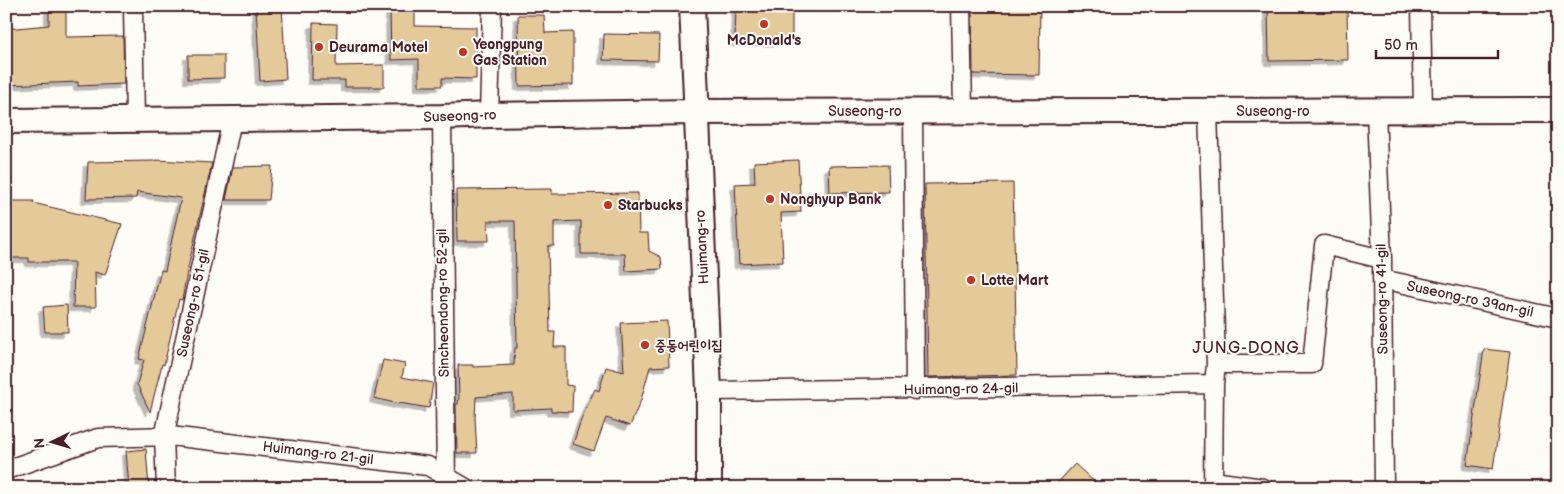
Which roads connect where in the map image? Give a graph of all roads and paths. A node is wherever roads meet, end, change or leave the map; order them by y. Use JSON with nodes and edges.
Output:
{"nodes":[{"id":1,"x":134,"y":6,"type":"edge"},
{"id":2,"x":492,"y":6,"type":"edge"},
{"id":3,"x":692,"y":6,"type":"edge"},
{"id":4,"x":961,"y":6,"type":"edge"},
{"id":5,"x":1421,"y":6,"type":"edge"},
{"id":6,"x":1558,"y":110,"type":"edge"},
{"id":7,"x":913,"y":111,"type":"junction"},
{"id":8,"x":963,"y":111,"type":"junction"},
{"id":9,"x":1208,"y":111,"type":"junction"},
{"id":10,"x":1376,"y":111,"type":"junction"},
{"id":11,"x":1423,"y":111,"type":"junction"},
{"id":12,"x":696,"y":112,"type":"junction"},
{"id":13,"x":489,"y":115,"type":"junction"},
{"id":14,"x":442,"y":118,"type":"junction"},
{"id":15,"x":135,"y":120,"type":"junction"},
{"id":16,"x":232,"y":120,"type":"junction"},
{"id":17,"x":6,"y":121,"type":"edge"},
{"id":18,"x":1382,"y":259,"type":"junction"},
{"id":19,"x":1382,"y":280,"type":"junction"},
{"id":20,"x":1558,"y":318,"type":"edge"},
{"id":21,"x":1216,"y":364,"type":"junction"},
{"id":22,"x":1214,"y":384,"type":"junction"},
{"id":23,"x":915,"y":390,"type":"junction"},
{"id":24,"x":709,"y":391,"type":"junction"},
{"id":25,"x":164,"y":437,"type":"junction"},
{"id":26,"x":6,"y":470,"type":"edge"},
{"id":27,"x":445,"y":482,"type":"edge"},
{"id":28,"x":1213,"y":484,"type":"edge"},
{"id":29,"x":166,"y":488,"type":"edge"},
{"id":30,"x":466,"y":488,"type":"edge"},
{"id":31,"x":709,"y":488,"type":"edge"},
{"id":32,"x":1262,"y":488,"type":"edge"},
{"id":33,"x":1384,"y":488,"type":"edge"}],
"edges":[{"from":1,"to":15,"type":"street"},
{"from":2,"to":13,"type":"street"},
{"from":3,"to":12,"type":"main road","name":"Huimang-ro"},
{"from":4,"to":8,"type":"street"},
{"from":5,"to":11,"type":"street"},
{"from":6,"to":11,"type":"main road","name":"Suseong-ro"},
{"from":7,"to":8,"type":"main road","name":"Suseong-ro"},
{"from":7,"to":12,"type":"main road","name":"Suseong-ro"},
{"from":7,"to":23,"type":"street","name":"Suseong-ro"},
{"from":8,"to":9,"type":"main road","name":"Suseong-ro"},
{"from":9,"to":10,"type":"main road","name":"Suseong-ro"},
{"from":9,"to":21,"type":"street"},
{"from":10,"to":11,"type":"main road","name":"Suseong-ro"},
{"from":10,"to":18,"type":"street","name":"Suseong-ro 41-gil"},
{"from":12,"to":13,"type":"main road","name":"Suseong-ro"},
{"from":12,"to":24,"type":"main road","name":"Huimang-ro"},
{"from":13,"to":14,"type":"main road","name":"Suseong-ro"},
{"from":14,"to":16,"type":"main road","name":"Suseong-ro"},
{"from":14,"to":27,"type":"street","name":"Sincheondong-ro 52-gil"},
{"from":15,"to":16,"type":"main road","name":"Suseong-ro"},
{"from":15,"to":17,"type":"main road","name":"Suseong-ro"},
{"from":16,"to":25,"type":"street","name":"Suseong-ro 51-gil"},
{"from":18,"to":19,"type":"street","name":"Suseong-ro 41-gil"},
{"from":18,"to":21,"type":"street"},
{"from":19,"to":20,"type":"street","name":"Suseong-ro 39an-gil"},
{"from":19,"to":33,"type":"street","name":"Suseong-ro 41-gil"},
{"from":21,"to":22,"type":"street"},
{"from":22,"to":23,"type":"street","name":"Huimang-ro 24-gil"},
{"from":22,"to":28,"type":"street"},
{"from":23,"to":24,"type":"street","name":"Huimang-ro 24-gil"},
{"from":24,"to":31,"type":"main road","name":"Huimang-ro"},
{"from":25,"to":26,"type":"street","name":"Huimang-ro 21-gil"},
{"from":25,"to":27,"type":"street","name":"Huimang-ro 21-gil"},
{"from":25,"to":29,"type":"street","name":"Suseong-ro 51-gil"},
{"from":27,"to":30,"type":"street","name":"Huimang-ro 21-gil"},
{"from":28,"to":32,"type":"street"}]}
